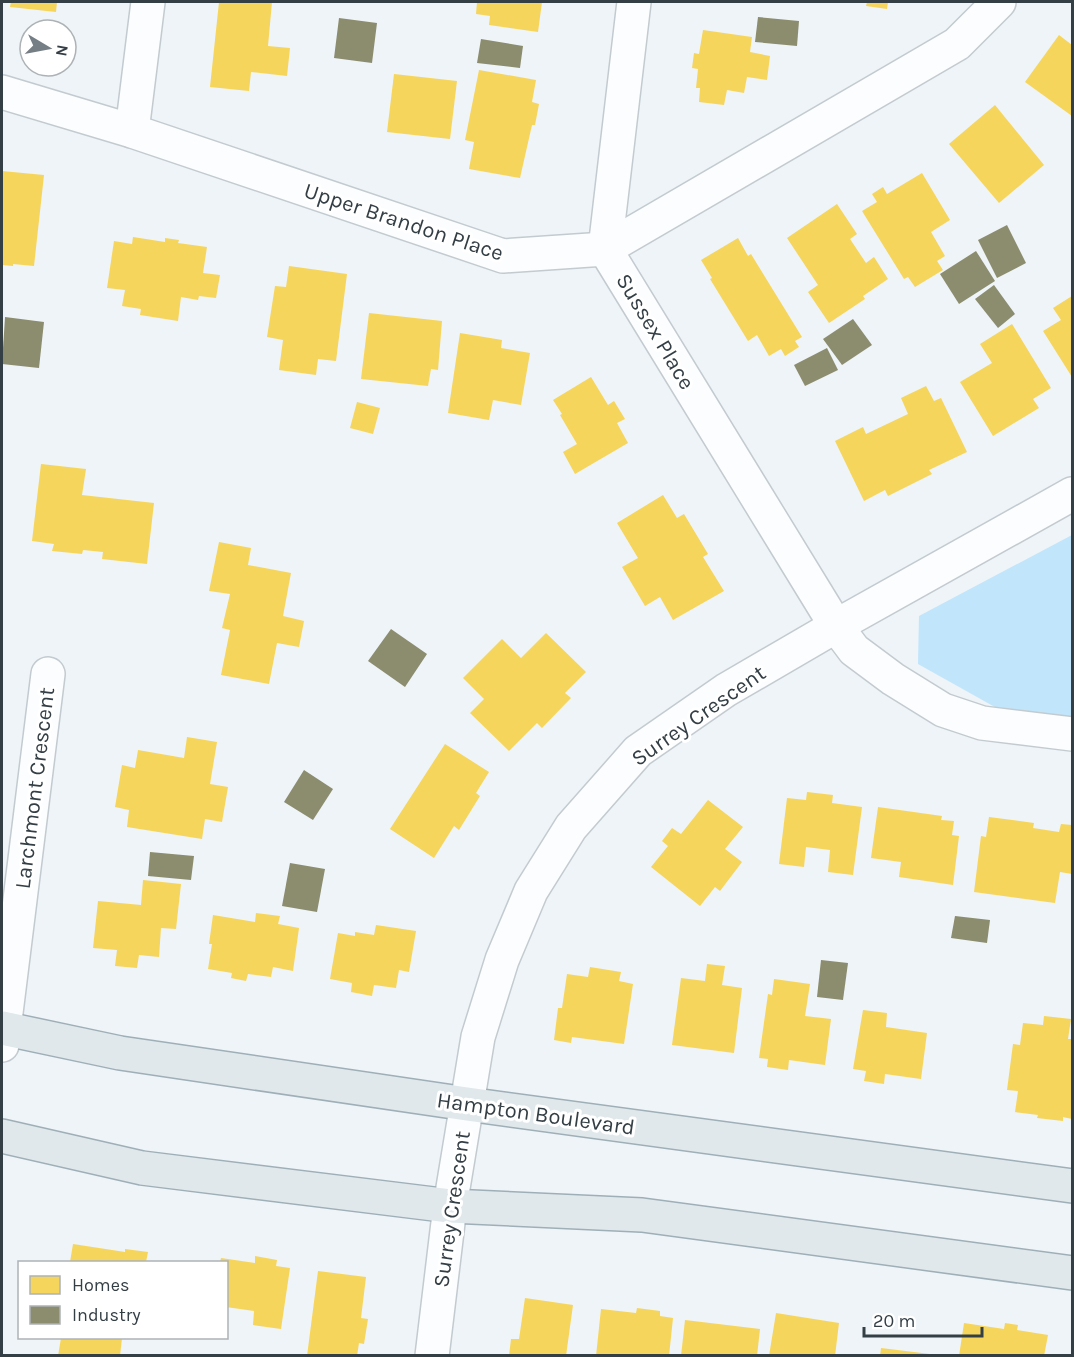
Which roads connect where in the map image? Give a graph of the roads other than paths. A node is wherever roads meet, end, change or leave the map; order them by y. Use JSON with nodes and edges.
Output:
{"nodes":[{"id":1,"x":148,"y":2,"type":"edge"},
{"id":2,"x":634,"y":2,"type":"edge"},
{"id":3,"x":999,"y":2,"type":"edge"},
{"id":4,"x":2,"y":92,"type":"edge"},
{"id":5,"x":132,"y":131,"type":"junction"},
{"id":6,"x":605,"y":249,"type":"junction"},
{"id":7,"x":1072,"y":494,"type":"edge"},
{"id":8,"x":836,"y":626,"type":"junction"},
{"id":9,"x":48,"y":674,"type":"dead end"},
{"id":10,"x":1072,"y":734,"type":"edge"},
{"id":11,"x":2,"y":1034,"type":"edge"},
{"id":12,"x":467,"y":1104,"type":"junction"},
{"id":13,"x":2,"y":1136,"type":"edge"},
{"id":14,"x":1072,"y":1186,"type":"edge"},
{"id":15,"x":450,"y":1206,"type":"junction"},
{"id":16,"x":1072,"y":1273,"type":"edge"},
{"id":17,"x":432,"y":1356,"type":"edge"}],
"edges":[{"from":1,"to":5,"type":"street"},
{"from":2,"to":6,"type":"street","name":"Sussex Place"},
{"from":3,"to":6,"type":"street","name":"Upper Brandon Place"},
{"from":4,"to":5,"type":"street","name":"Upper Brandon Place"},
{"from":5,"to":6,"type":"street","name":"Upper Brandon Place"},
{"from":6,"to":8,"type":"street","name":"Sussex Place"},
{"from":7,"to":8,"type":"street","name":"Surrey Crescent"},
{"from":8,"to":10,"type":"street","name":"Sussex Place"},
{"from":8,"to":12,"type":"street","name":"Surrey Crescent"},
{"from":9,"to":11,"type":"street","name":"Larchmont Crescent"},
{"from":11,"to":12,"type":"main road","name":"Hampton Boulevard"},
{"from":12,"to":14,"type":"main road","name":"Hampton Boulevard"},
{"from":12,"to":15,"type":"street","name":"Surrey Crescent"},
{"from":13,"to":15,"type":"main road"},
{"from":15,"to":16,"type":"main road"},
{"from":15,"to":17,"type":"street","name":"Surrey Crescent"}]}
